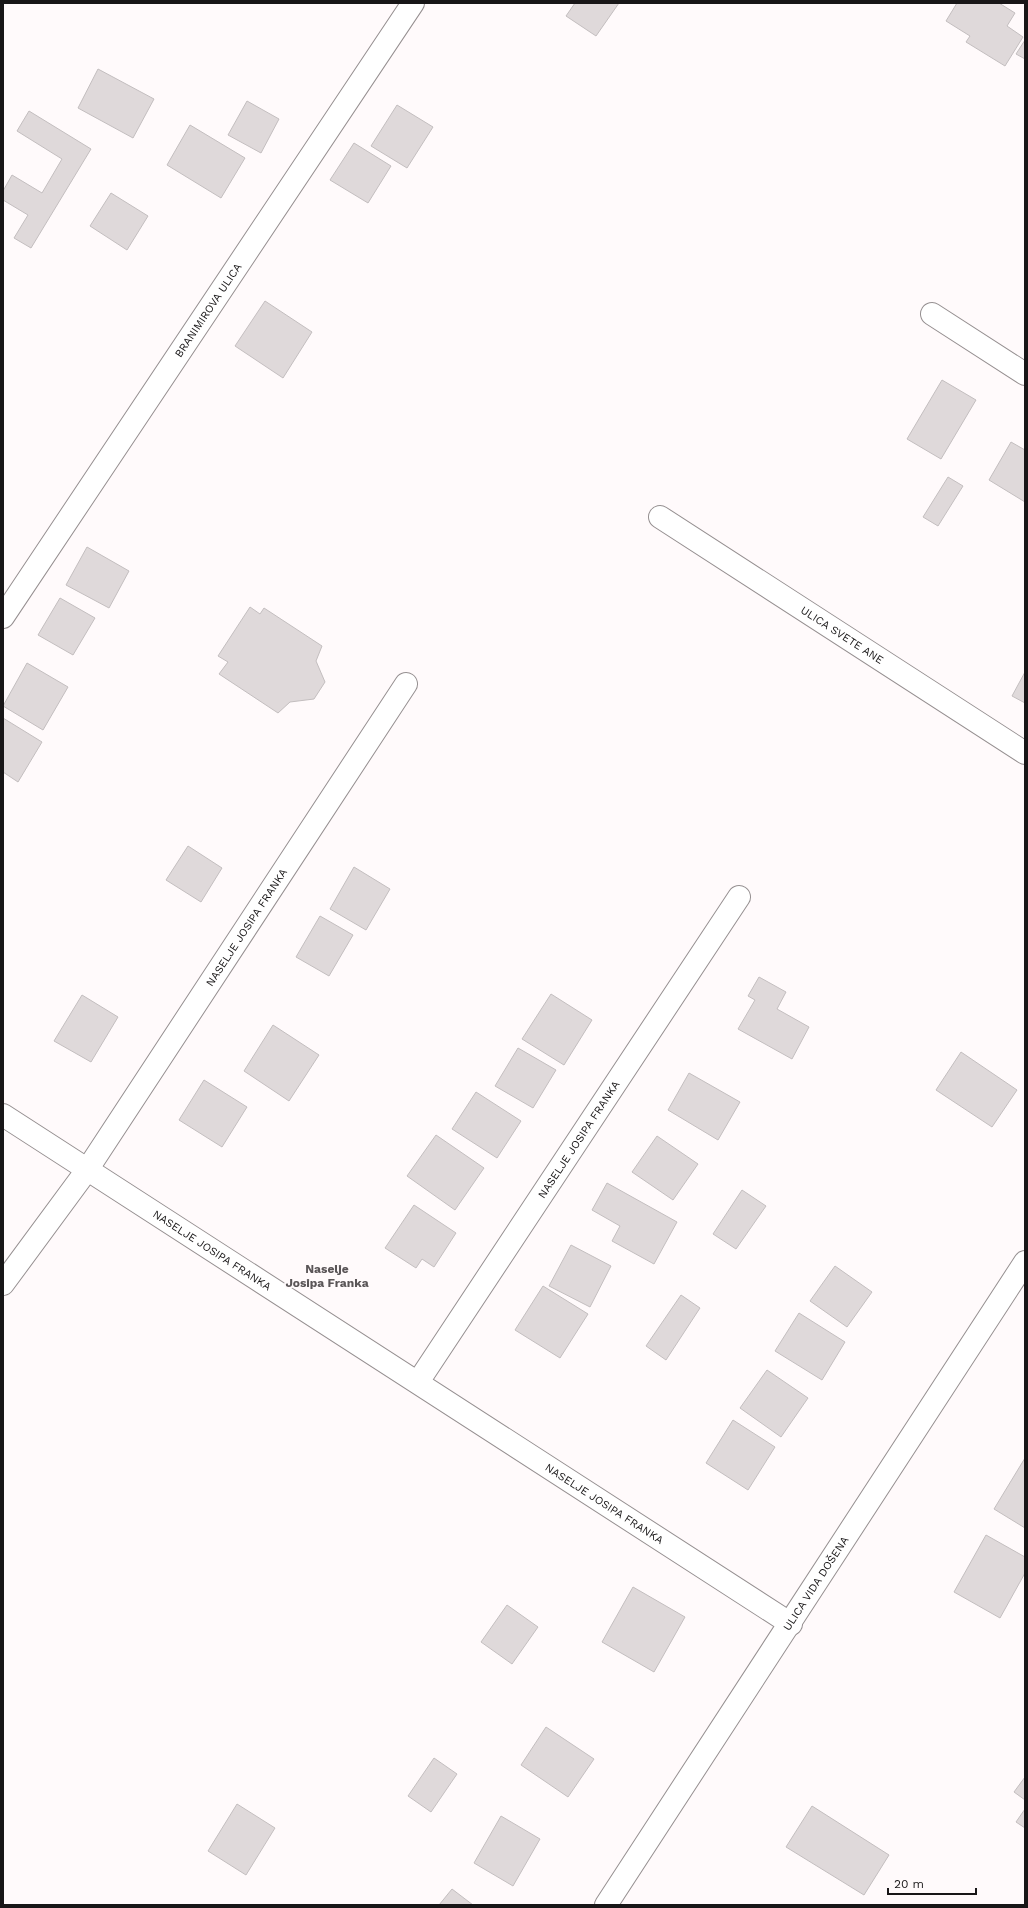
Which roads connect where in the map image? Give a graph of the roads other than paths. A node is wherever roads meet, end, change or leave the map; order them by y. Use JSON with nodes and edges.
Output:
{"nodes":[{"id":1,"x":413,"y":3,"type":"edge"},
{"id":2,"x":932,"y":314,"type":"dead end"},
{"id":3,"x":1025,"y":374,"type":"edge"},
{"id":4,"x":660,"y":516,"type":"dead end"},
{"id":5,"x":3,"y":617,"type":"edge"},
{"id":6,"x":406,"y":684,"type":"dead end"},
{"id":7,"x":1025,"y":753,"type":"edge"},
{"id":8,"x":739,"y":897,"type":"dead end"},
{"id":9,"x":3,"y":1115,"type":"edge"},
{"id":10,"x":87,"y":1170,"type":"junction"},
{"id":11,"x":1025,"y":1262,"type":"edge"},
{"id":12,"x":3,"y":1284,"type":"edge"},
{"id":13,"x":418,"y":1382,"type":"junction"},
{"id":14,"x":791,"y":1624,"type":"junction"},
{"id":15,"x":606,"y":1905,"type":"edge"}],
"edges":[{"from":1,"to":5,"type":"street","name":"BRANIMIROVA ULICA"},
{"from":2,"to":3,"type":"street"},
{"from":4,"to":7,"type":"street","name":"ULICA SVETE ANE"},
{"from":6,"to":10,"type":"street","name":"NASELJE JOSIPA FRANKA"},
{"from":8,"to":13,"type":"street","name":"NASELJE JOSIPA FRANKA"},
{"from":9,"to":10,"type":"street","name":"NASELJE JOSIPA FRANKA"},
{"from":10,"to":12,"type":"street","name":"NASELJE JOSIPA FRANKA"},
{"from":10,"to":13,"type":"street","name":"NASELJE JOSIPA FRANKA"},
{"from":11,"to":14,"type":"street","name":"ULICA VIDA DOŠENA"},
{"from":13,"to":14,"type":"street","name":"NASELJE JOSIPA FRANKA"},
{"from":14,"to":15,"type":"street","name":"ULICA VIDA DOŠENA"}]}
